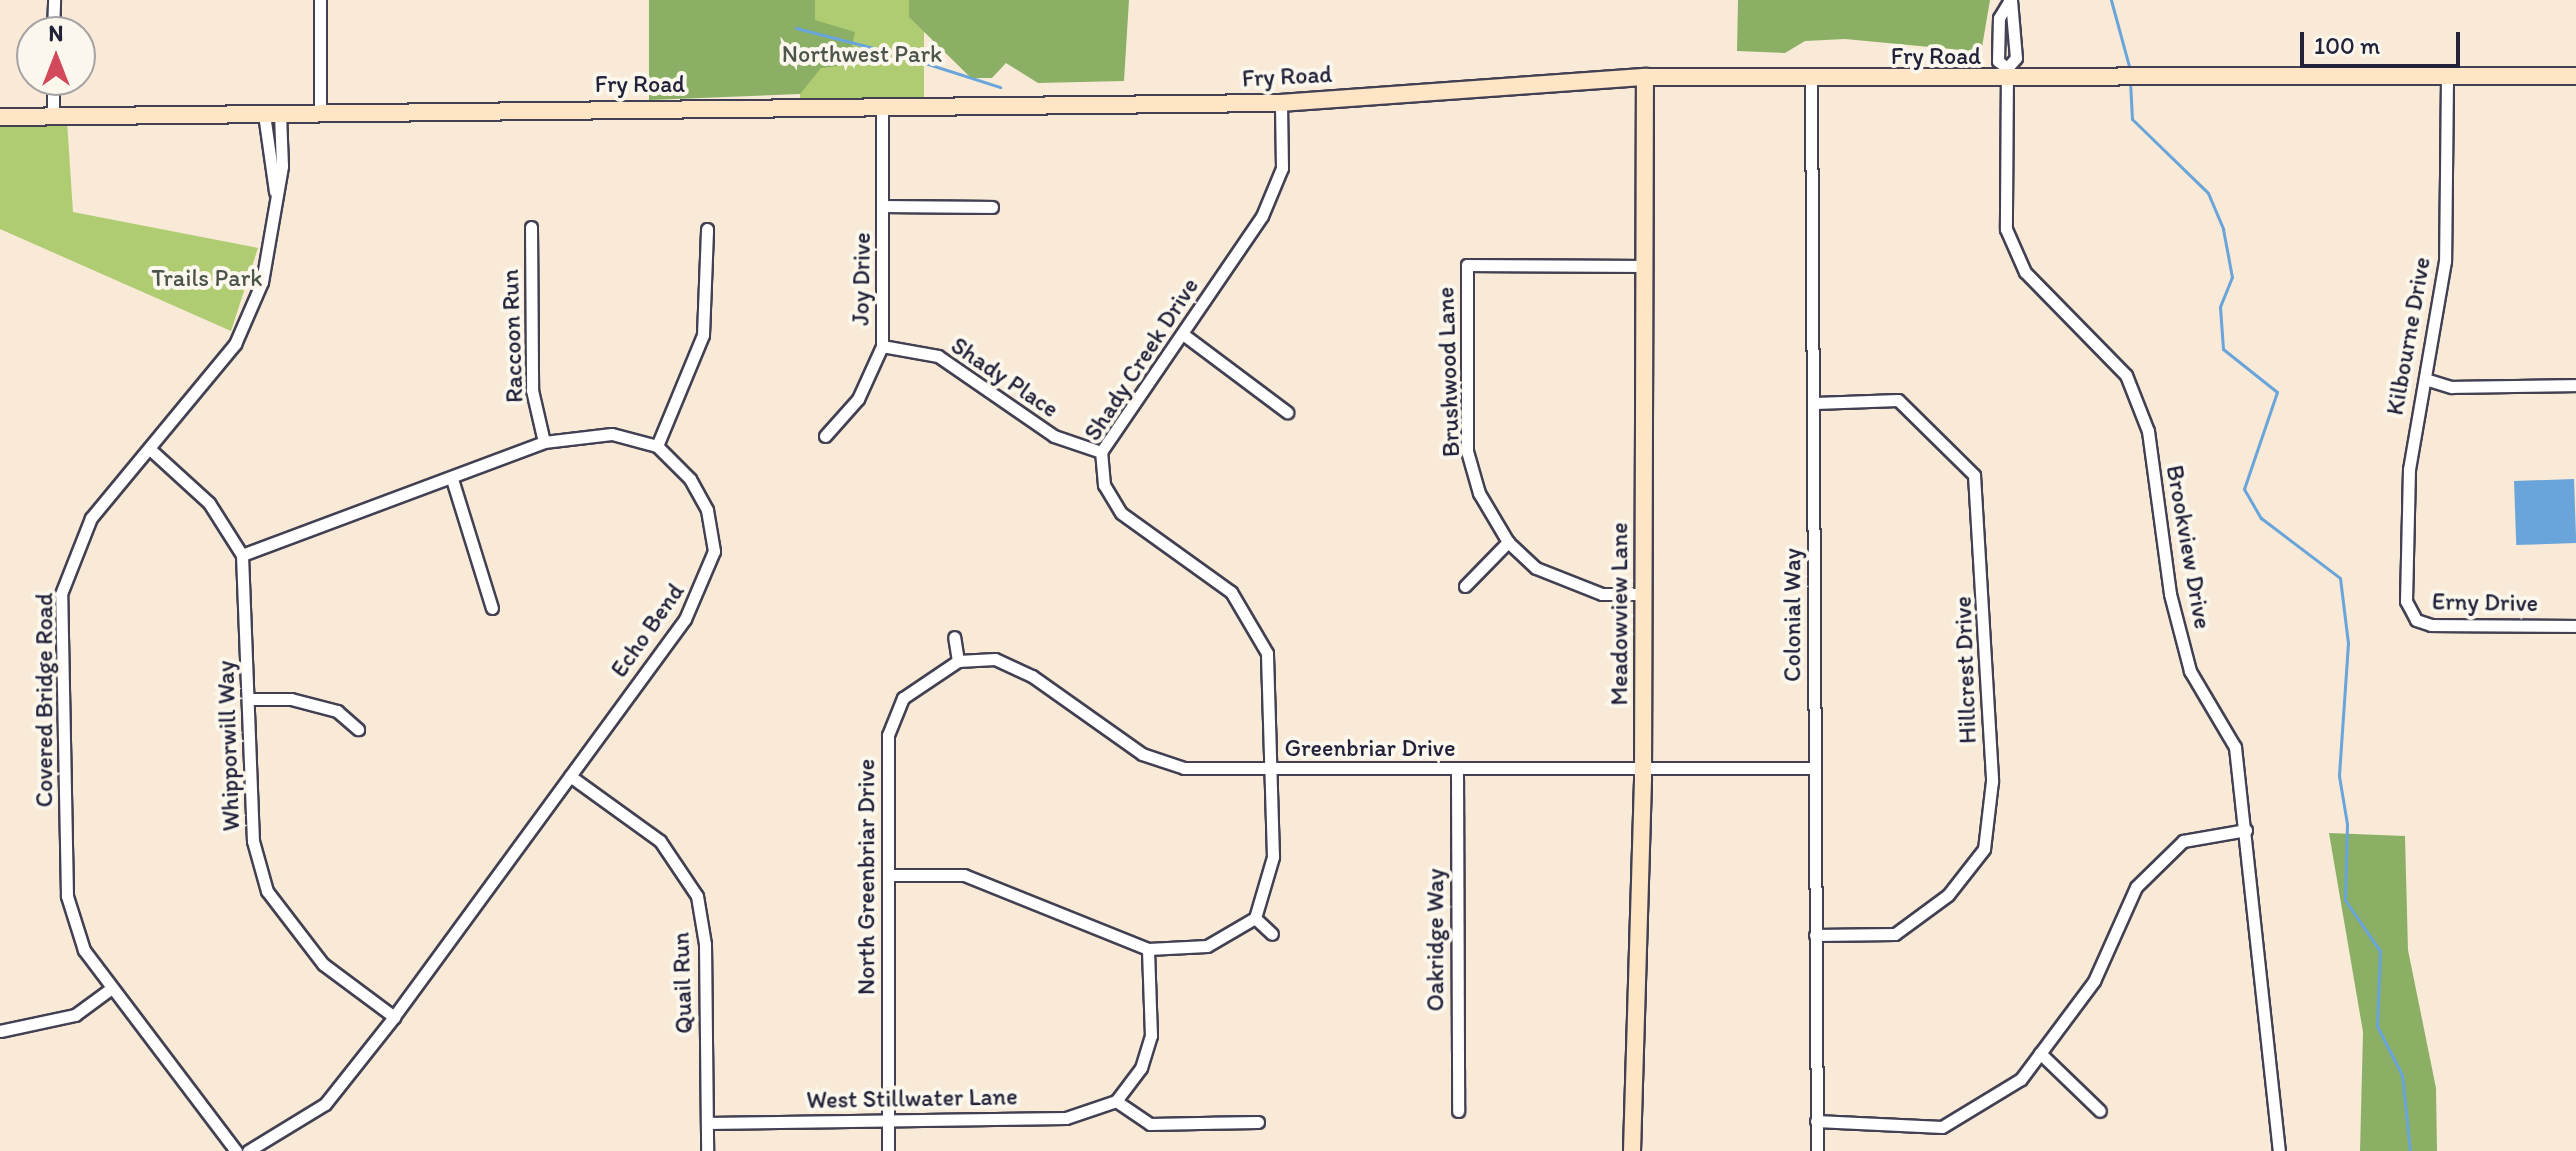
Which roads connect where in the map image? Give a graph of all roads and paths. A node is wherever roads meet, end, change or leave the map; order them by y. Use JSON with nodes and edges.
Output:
{"nodes":[{"id":1,"x":320,"y":0,"type":"edge"},
{"id":2,"x":2010,"y":0,"type":"edge"},
{"id":3,"x":2007,"y":74,"type":"junction"},
{"id":4,"x":2576,"y":76,"type":"edge"},
{"id":5,"x":1645,"y":77,"type":"junction"},
{"id":6,"x":2447,"y":78,"type":"junction"},
{"id":7,"x":1811,"y":79,"type":"junction"},
{"id":8,"x":53,"y":96,"type":"edge"},
{"id":9,"x":1281,"y":103,"type":"junction"},
{"id":10,"x":882,"y":106,"type":"junction"},
{"id":11,"x":320,"y":113,"type":"junction"},
{"id":12,"x":272,"y":114,"type":"junction"},
{"id":13,"x":0,"y":117,"type":"edge"},
{"id":14,"x":53,"y":117,"type":"junction"},
{"id":15,"x":885,"y":206,"type":"junction"},
{"id":16,"x":992,"y":207,"type":"dead end"},
{"id":17,"x":531,"y":227,"type":"dead end"},
{"id":18,"x":707,"y":229,"type":"dead end"},
{"id":19,"x":1642,"y":266,"type":"junction"},
{"id":20,"x":1184,"y":335,"type":"junction"},
{"id":21,"x":882,"y":346,"type":"junction"},
{"id":22,"x":2425,"y":379,"type":"junction"},
{"id":23,"x":2576,"y":385,"type":"edge"},
{"id":24,"x":1815,"y":403,"type":"junction"},
{"id":25,"x":1287,"y":412,"type":"dead end"},
{"id":26,"x":825,"y":436,"type":"dead end"},
{"id":27,"x":544,"y":442,"type":"junction"},
{"id":28,"x":657,"y":446,"type":"junction"},
{"id":29,"x":152,"y":451,"type":"junction"},
{"id":30,"x":1101,"y":452,"type":"junction"},
{"id":31,"x":452,"y":479,"type":"junction"},
{"id":32,"x":1508,"y":542,"type":"junction"},
{"id":33,"x":242,"y":555,"type":"junction"},
{"id":34,"x":1465,"y":586,"type":"dead end"},
{"id":35,"x":1643,"y":594,"type":"junction"},
{"id":36,"x":2406,"y":601,"type":"joint"},
{"id":37,"x":492,"y":608,"type":"dead end"},
{"id":38,"x":2576,"y":626,"type":"edge"},
{"id":39,"x":954,"y":637,"type":"dead end"},
{"id":40,"x":958,"y":661,"type":"junction"},
{"id":41,"x":248,"y":699,"type":"junction"},
{"id":42,"x":358,"y":729,"type":"dead end"},
{"id":43,"x":1813,"y":768,"type":"junction"},
{"id":44,"x":1643,"y":769,"type":"junction"},
{"id":45,"x":1273,"y":770,"type":"junction"},
{"id":46,"x":1457,"y":770,"type":"junction"},
{"id":47,"x":570,"y":776,"type":"junction"},
{"id":48,"x":2246,"y":830,"type":"junction"},
{"id":49,"x":888,"y":875,"type":"junction"},
{"id":50,"x":1255,"y":918,"type":"junction"},
{"id":51,"x":1272,"y":934,"type":"dead end"},
{"id":52,"x":1815,"y":935,"type":"junction"},
{"id":53,"x":1148,"y":949,"type":"junction"},
{"id":54,"x":109,"y":990,"type":"junction"},
{"id":55,"x":394,"y":1017,"type":"junction"},
{"id":56,"x":0,"y":1031,"type":"edge"},
{"id":57,"x":2040,"y":1053,"type":"junction"},
{"id":58,"x":1116,"y":1101,"type":"junction"},
{"id":59,"x":1458,"y":1111,"type":"dead end"},
{"id":60,"x":2100,"y":1111,"type":"dead end"},
{"id":61,"x":887,"y":1120,"type":"junction"},
{"id":62,"x":1816,"y":1121,"type":"junction"},
{"id":63,"x":1258,"y":1122,"type":"dead end"},
{"id":64,"x":707,"y":1123,"type":"junction"},
{"id":65,"x":236,"y":1151,"type":"edge"},
{"id":66,"x":248,"y":1151,"type":"edge"},
{"id":67,"x":707,"y":1151,"type":"edge"},
{"id":68,"x":888,"y":1151,"type":"edge"},
{"id":69,"x":1632,"y":1151,"type":"edge"},
{"id":70,"x":1817,"y":1151,"type":"edge"},
{"id":71,"x":2279,"y":1151,"type":"edge"}],
"edges":[{"from":1,"to":11,"type":"street"},
{"from":2,"to":3,"type":"street","name":"Brookview Drive"},
{"from":3,"to":6,"type":"street","name":"Fry Road"},
{"from":3,"to":7,"type":"street","name":"Fry Road"},
{"from":3,"to":48,"type":"street","name":"Brookview Drive"},
{"from":4,"to":6,"type":"street","name":"Fry Road"},
{"from":5,"to":7,"type":"street","name":"Fry Road"},
{"from":5,"to":9,"type":"street","name":"Fry Road"},
{"from":5,"to":19,"type":"street","name":"Meadowview Lane"},
{"from":6,"to":22,"type":"street","name":"Kilbourne Drive"},
{"from":7,"to":24,"type":"street","name":"Colonial Way"},
{"from":8,"to":14,"type":"street"},
{"from":9,"to":10,"type":"street","name":"Fry Road"},
{"from":9,"to":20,"type":"street","name":"Shady Creek Drive"},
{"from":10,"to":11,"type":"street","name":"Fry Road"},
{"from":10,"to":15,"type":"street","name":"Joy Drive"},
{"from":11,"to":12,"type":"street","name":"Fry Road"},
{"from":12,"to":14,"type":"street","name":"Fry Road"},
{"from":12,"to":29,"type":"street","name":"Covered Bridge Road"},
{"from":13,"to":14,"type":"street","name":"Fry Road"},
{"from":15,"to":16,"type":"street"},
{"from":15,"to":21,"type":"street","name":"Joy Drive"},
{"from":17,"to":27,"type":"street","name":"Raccoon Run"},
{"from":18,"to":28,"type":"street"},
{"from":19,"to":32,"type":"street","name":"Brushwood Lane"},
{"from":19,"to":35,"type":"street","name":"Meadowview Lane"},
{"from":20,"to":25,"type":"street"},
{"from":20,"to":30,"type":"street","name":"Shady Creek Drive"},
{"from":21,"to":26,"type":"street","name":"Joy Drive"},
{"from":21,"to":30,"type":"street","name":"Shady Place"},
{"from":22,"to":23,"type":"street"},
{"from":22,"to":36,"type":"street","name":"Kilbourne Drive"},
{"from":24,"to":43,"type":"street","name":"Colonial Way"},
{"from":24,"to":52,"type":"street","name":"Hillcrest Drive"},
{"from":27,"to":28,"type":"street"},
{"from":27,"to":31,"type":"street"},
{"from":28,"to":47,"type":"street","name":"Echo Bend"},
{"from":29,"to":33,"type":"street"},
{"from":29,"to":54,"type":"street","name":"Covered Bridge Road"},
{"from":30,"to":45,"type":"street","name":"Shady Creek Drive"},
{"from":31,"to":33,"type":"street"},
{"from":31,"to":37,"type":"street"},
{"from":32,"to":34,"type":"street"},
{"from":32,"to":35,"type":"street","name":"Brushwood Lane"},
{"from":33,"to":41,"type":"street","name":"Whipporwill Way"},
{"from":35,"to":44,"type":"street","name":"Meadowview Lane"},
{"from":36,"to":38,"type":"street","name":"Erny Drive"},
{"from":39,"to":40,"type":"street"},
{"from":40,"to":45,"type":"street","name":"Greenbriar Drive"},
{"from":40,"to":49,"type":"street","name":"North Greenbriar Drive"},
{"from":41,"to":42,"type":"street"},
{"from":41,"to":55,"type":"street","name":"Whipporwill Way"},
{"from":43,"to":44,"type":"street","name":"Greenbriar Drive"},
{"from":43,"to":52,"type":"street","name":"Colonial Way"},
{"from":44,"to":46,"type":"street","name":"Greenbriar Drive"},
{"from":44,"to":69,"type":"street","name":"Meadowview Lane"},
{"from":45,"to":46,"type":"street","name":"Greenbriar Drive"},
{"from":45,"to":50,"type":"street","name":"Shady Creek Drive"},
{"from":46,"to":59,"type":"street","name":"Oakridge Way"},
{"from":47,"to":55,"type":"street","name":"Echo Bend"},
{"from":47,"to":64,"type":"street","name":"Quail Run"},
{"from":48,"to":57,"type":"street"},
{"from":48,"to":71,"type":"street","name":"Brookview Drive"},
{"from":49,"to":53,"type":"street"},
{"from":49,"to":61,"type":"street","name":"North Greenbriar Drive"},
{"from":50,"to":51,"type":"street"},
{"from":50,"to":53,"type":"street"},
{"from":52,"to":62,"type":"street","name":"Colonial Way"},
{"from":53,"to":58,"type":"street"},
{"from":54,"to":56,"type":"street"},
{"from":54,"to":65,"type":"street","name":"Covered Bridge Road"},
{"from":55,"to":66,"type":"street","name":"Echo Bend"},
{"from":57,"to":60,"type":"street"},
{"from":57,"to":62,"type":"street"},
{"from":58,"to":61,"type":"street","name":"West Stillwater Lane"},
{"from":58,"to":63,"type":"street"},
{"from":61,"to":64,"type":"street","name":"West Stillwater Lane"},
{"from":61,"to":68,"type":"street","name":"North Greenbriar Drive"},
{"from":62,"to":70,"type":"street","name":"Colonial Way"},
{"from":64,"to":67,"type":"street","name":"Quail Run"}]}
